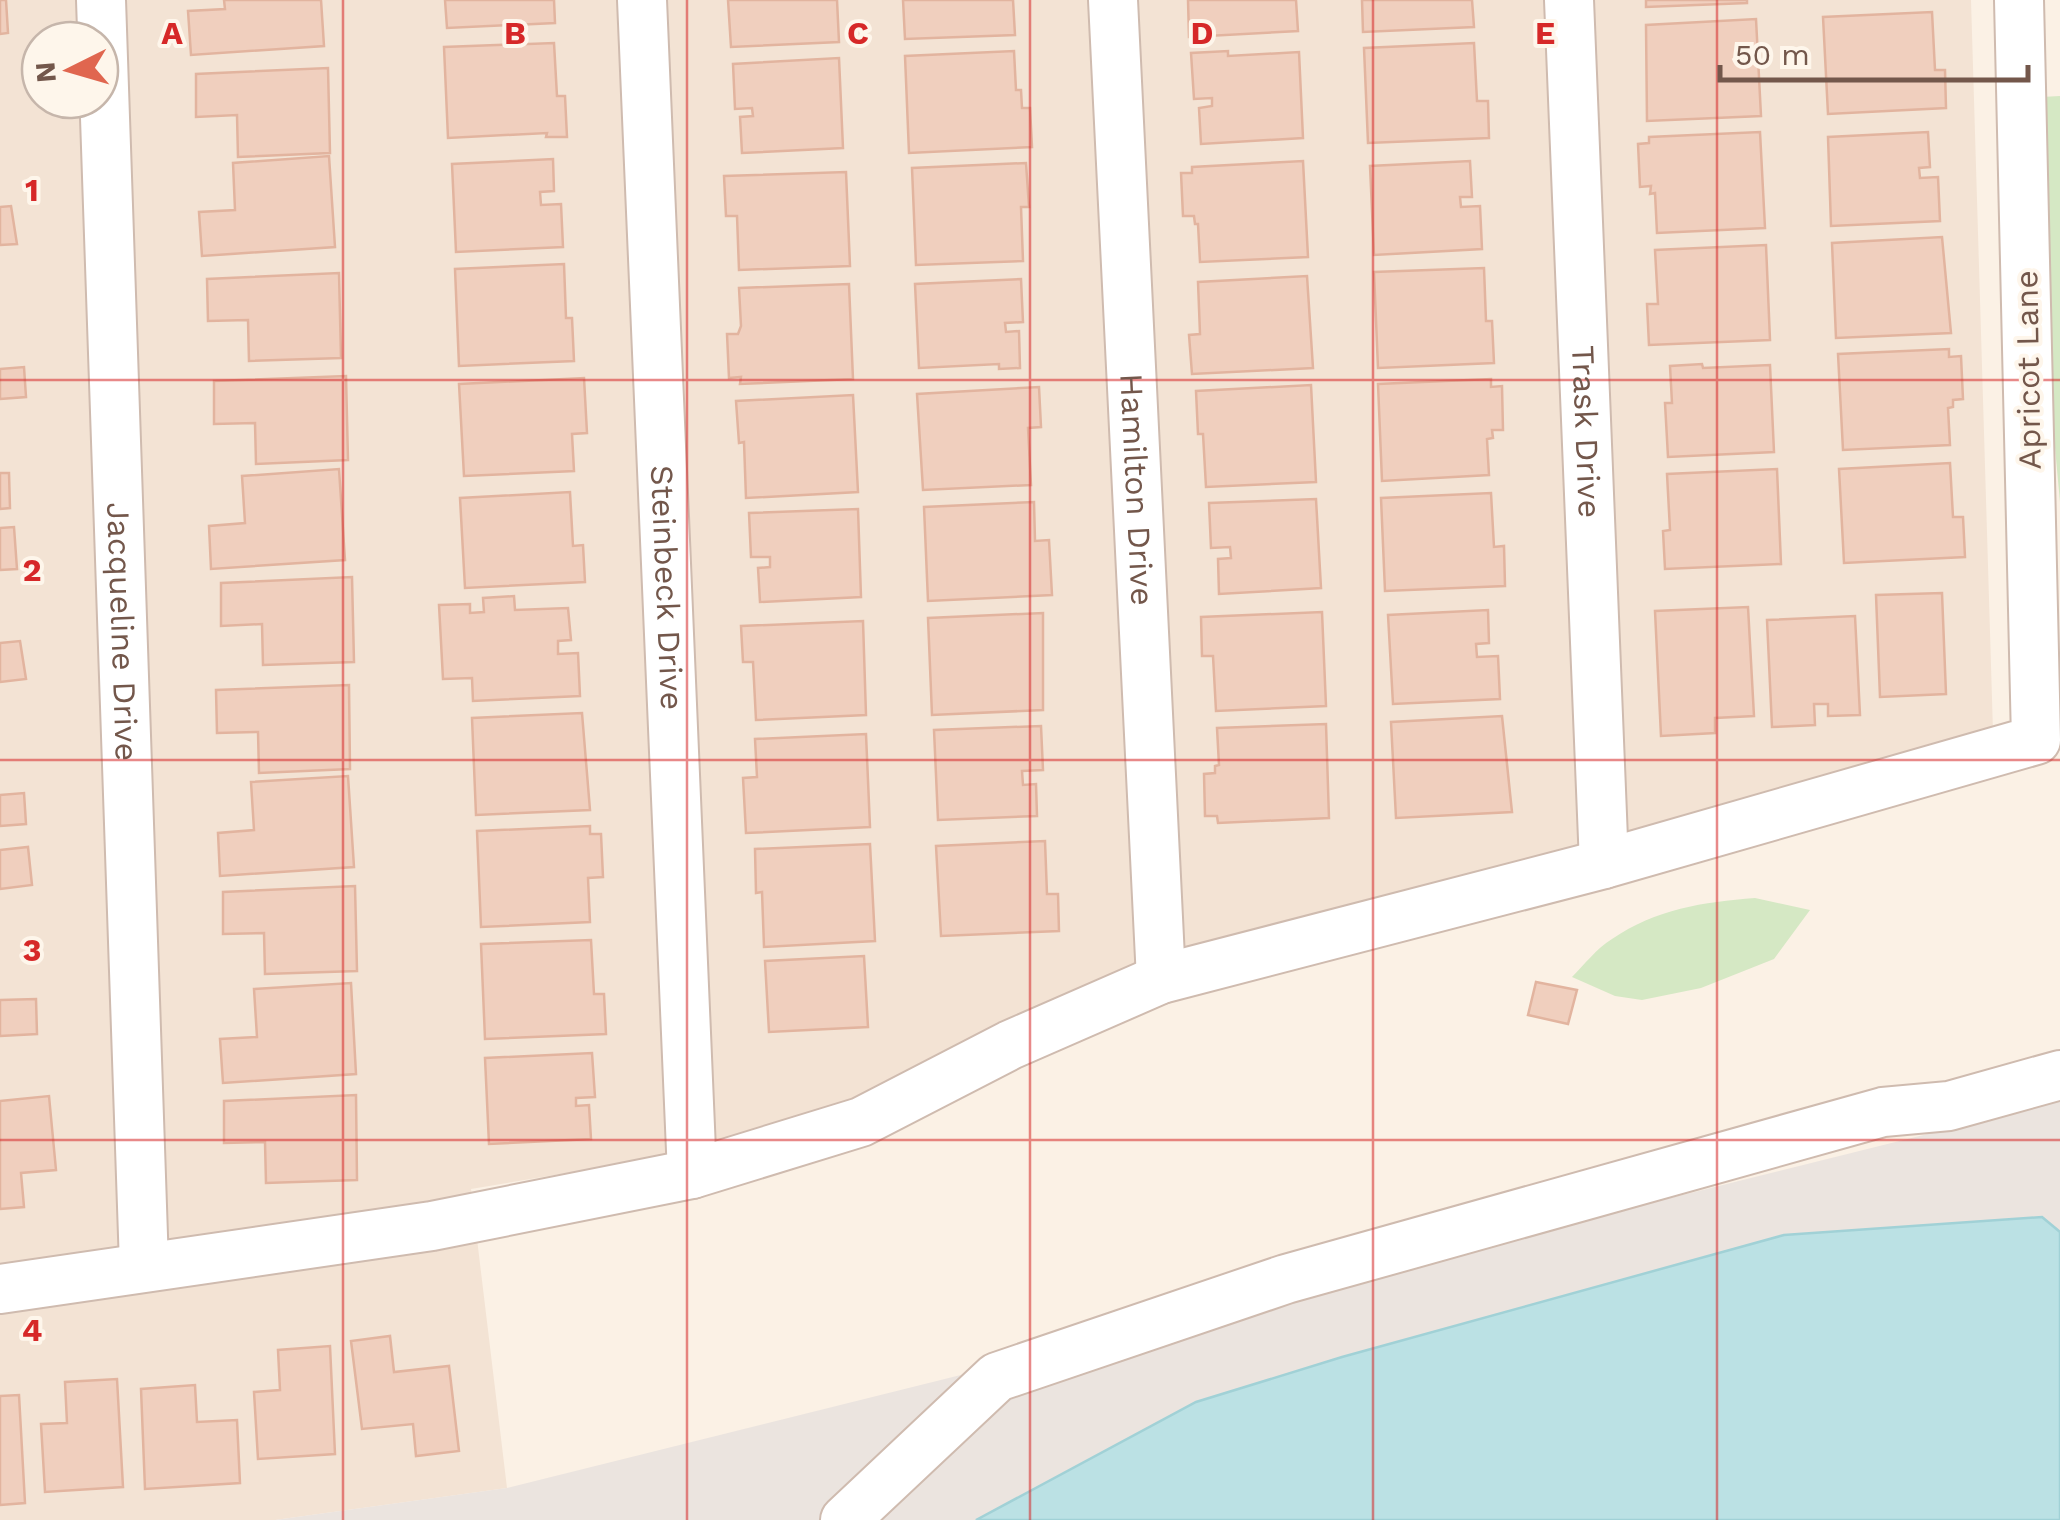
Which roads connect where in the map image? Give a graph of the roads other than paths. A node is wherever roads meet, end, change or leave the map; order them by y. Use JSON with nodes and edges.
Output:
{"nodes":[{"id":1,"x":101,"y":0,"type":"edge"},
{"id":2,"x":642,"y":0,"type":"edge"},
{"id":3,"x":1114,"y":0,"type":"edge"},
{"id":4,"x":1570,"y":0,"type":"edge"},
{"id":5,"x":2019,"y":0,"type":"edge"},
{"id":6,"x":1604,"y":864,"type":"junction"},
{"id":7,"x":1161,"y":979,"type":"junction"},
{"id":8,"x":2060,"y":1076,"type":"edge"},
{"id":9,"x":692,"y":1174,"type":"junction"},
{"id":10,"x":144,"y":1265,"type":"junction"},
{"id":11,"x":0,"y":1289,"type":"edge"},
{"id":12,"x":845,"y":1520,"type":"edge"}],
"edges":[{"from":1,"to":10,"type":"street","name":"Jacqueline Drive"},
{"from":2,"to":9,"type":"street","name":"Steinbeck Drive"},
{"from":3,"to":7,"type":"street","name":"Hamilton Drive"},
{"from":4,"to":6,"type":"street","name":"Trask Drive"},
{"from":5,"to":6,"type":"street","name":"Apricot Lane"},
{"from":6,"to":7,"type":"street"},
{"from":7,"to":9,"type":"street"},
{"from":8,"to":12,"type":"street"},
{"from":9,"to":10,"type":"street"},
{"from":10,"to":11,"type":"street"}]}
